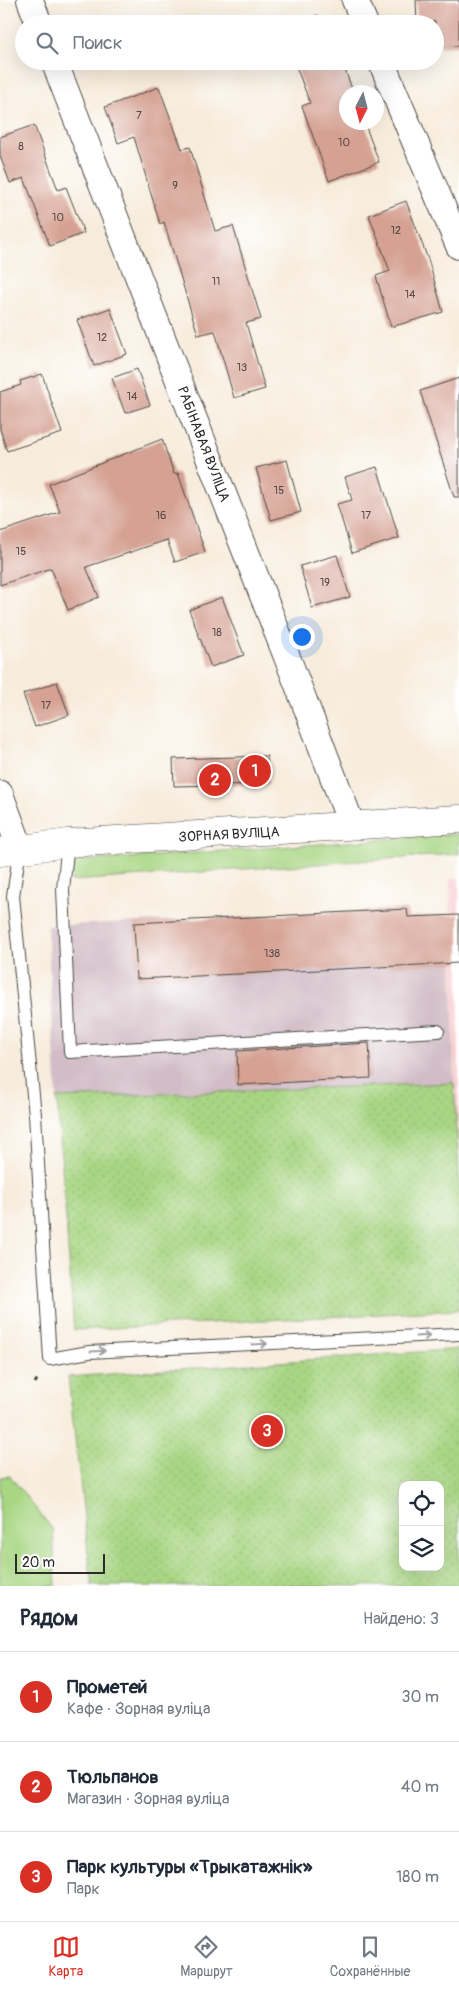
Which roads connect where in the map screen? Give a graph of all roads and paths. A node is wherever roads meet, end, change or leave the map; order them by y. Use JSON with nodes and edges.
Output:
{"nodes":[{"id":1,"x":30,"y":0,"type":"edge"},
{"id":2,"x":355,"y":0,"type":"edge"},
{"id":3,"x":36,"y":15,"type":"edge"},
{"id":4,"x":361,"y":15,"type":"edge"},
{"id":5,"x":58,"y":70,"type":"edge"},
{"id":6,"x":384,"y":70,"type":"edge"},
{"id":7,"x":459,"y":246,"type":"edge"},
{"id":8,"x":0,"y":794,"type":"edge"},
{"id":9,"x":459,"y":819,"type":"edge"},
{"id":10,"x":352,"y":826,"type":"junction"},
{"id":11,"x":68,"y":843,"type":"junction"},
{"id":12,"x":10,"y":850,"type":"edge"},
{"id":13,"x":438,"y":1031,"type":"dead end"},
{"id":14,"x":459,"y":1334,"type":"edge"}],
"edges":[{"from":1,"to":3,"type":"street"},
{"from":2,"to":4,"type":"street"},
{"from":5,"to":10,"type":"street","name":"РАБІНАВАЯ ВУЛІЦА"},
{"from":6,"to":7,"type":"street"},
{"from":8,"to":12,"type":"street"},
{"from":9,"to":10,"type":"street","name":"ЗОРНАЯ ВУЛІЦА"},
{"from":10,"to":11,"type":"street","name":"ЗОРНАЯ ВУЛІЦА"},
{"from":11,"to":12,"type":"street","name":"ЗОРНАЯ ВУЛІЦА"},
{"from":11,"to":13,"type":"lane"},
{"from":12,"to":14,"type":"lane","one_way":true}]}
